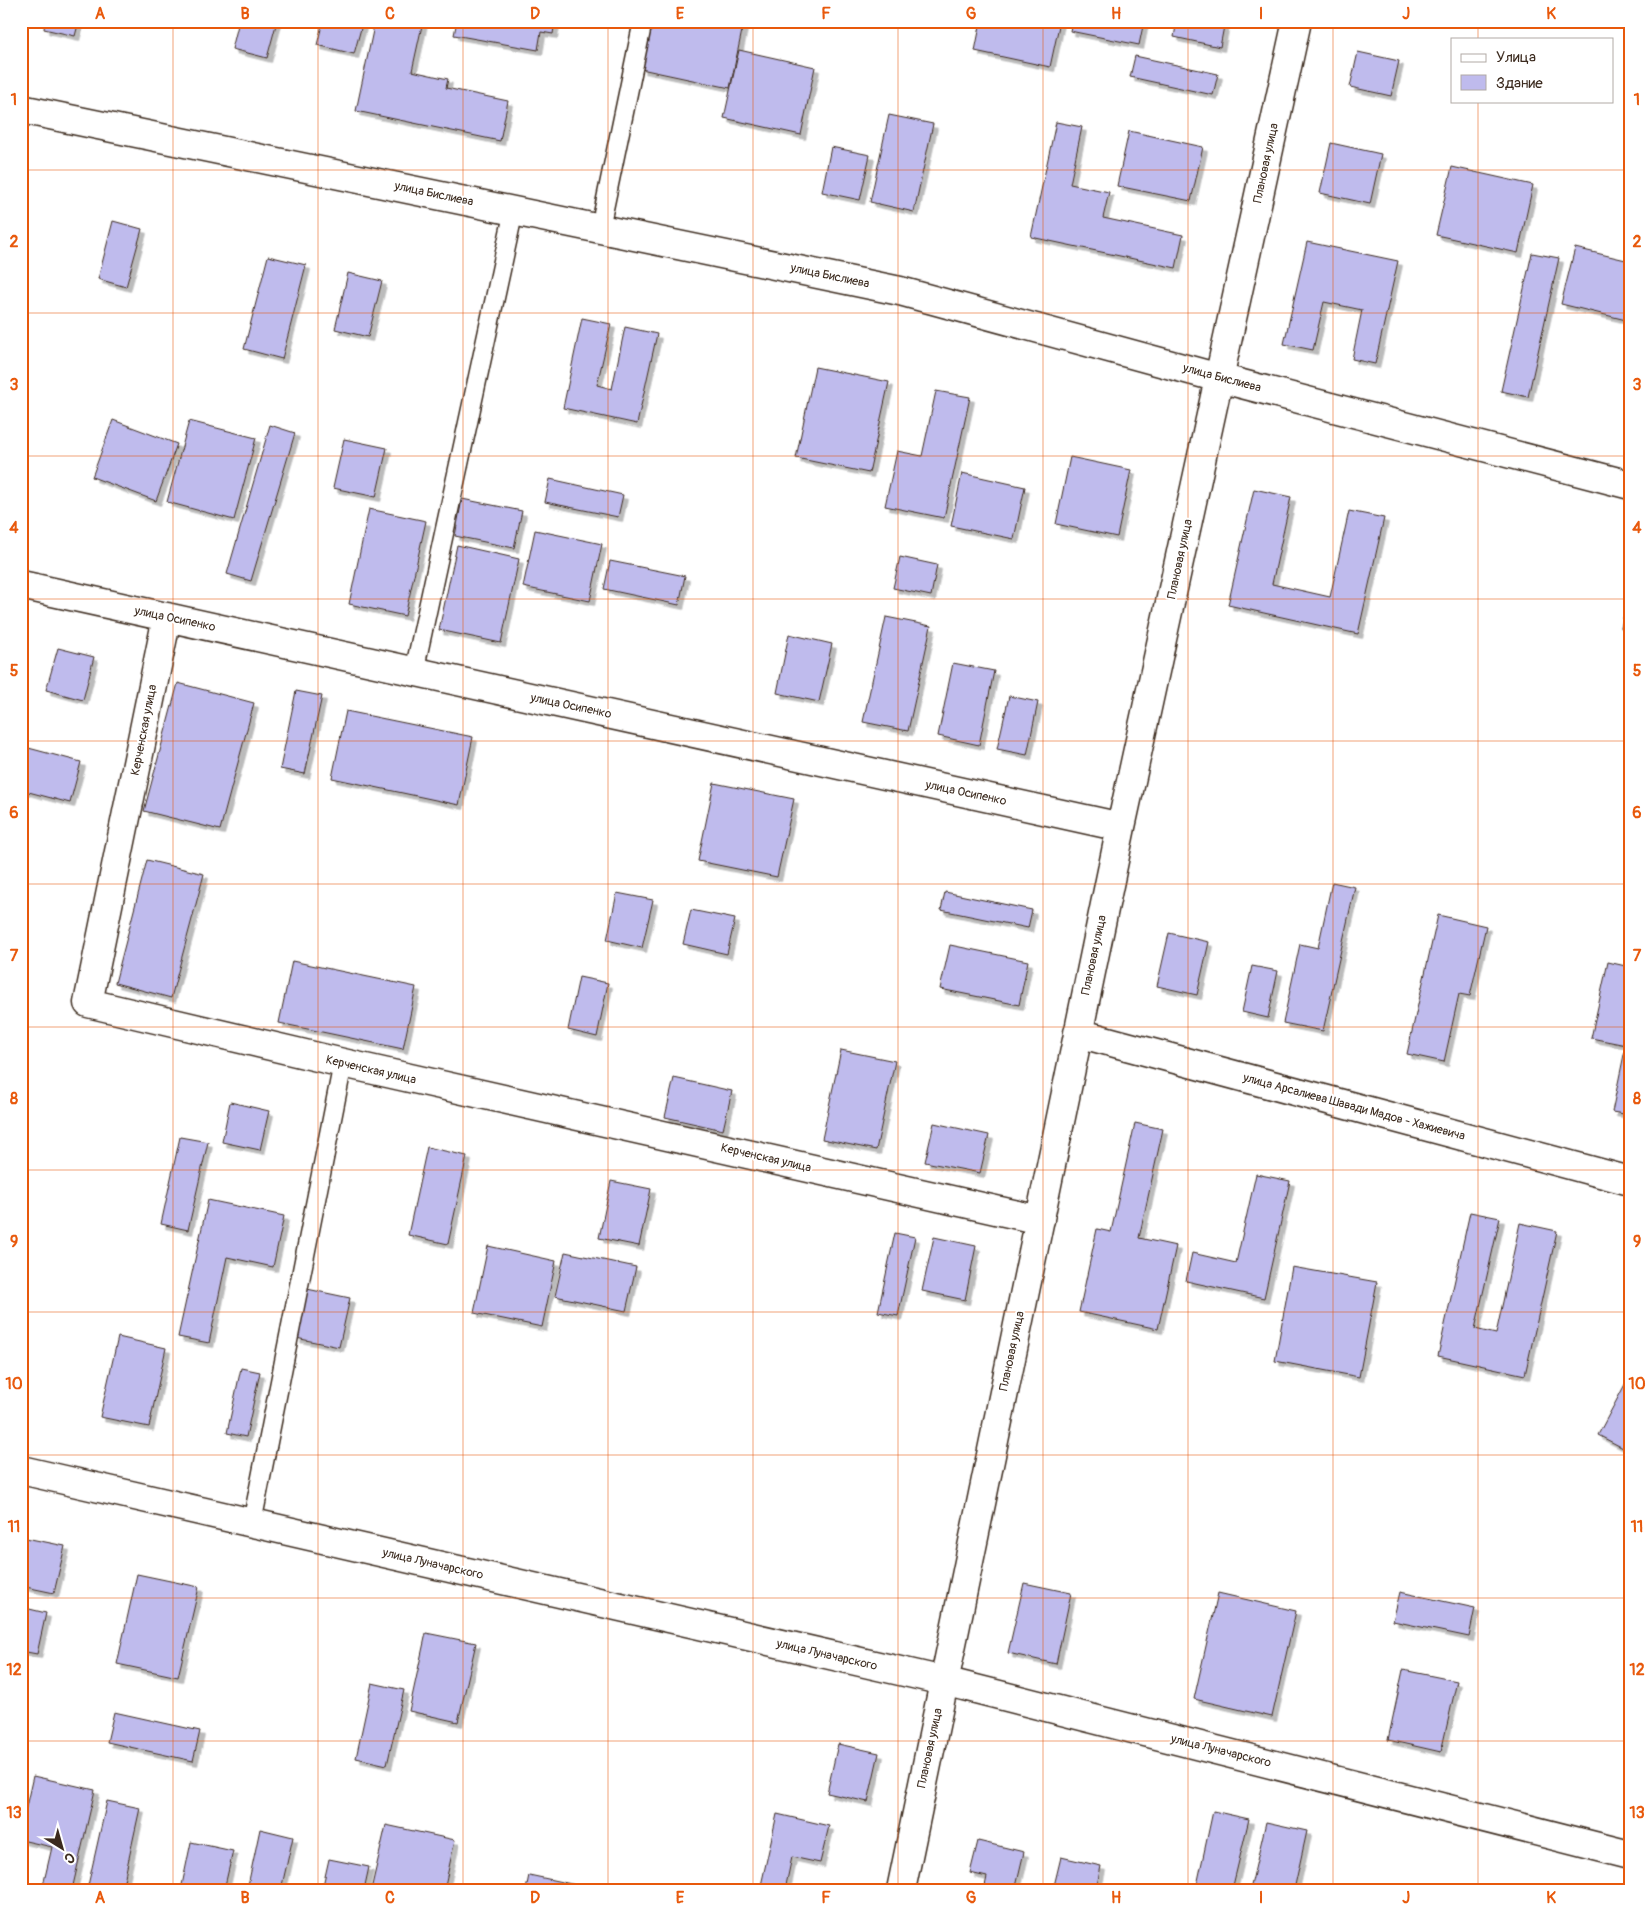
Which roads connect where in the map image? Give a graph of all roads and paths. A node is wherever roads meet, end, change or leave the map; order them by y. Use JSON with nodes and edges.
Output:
{"nodes":[{"id":1,"x":643,"y":21,"type":"edge"},
{"id":2,"x":1297,"y":21,"type":"edge"},
{"id":3,"x":21,"y":109,"type":"edge"},
{"id":4,"x":514,"y":210,"type":"junction"},
{"id":5,"x":600,"y":228,"type":"junction"},
{"id":6,"x":1219,"y":378,"type":"junction"},
{"id":7,"x":1630,"y":485,"type":"edge"},
{"id":8,"x":21,"y":585,"type":"edge"},
{"id":9,"x":166,"y":617,"type":"junction"},
{"id":10,"x":414,"y":672,"type":"junction"},
{"id":11,"x":1121,"y":827,"type":"junction"},
{"id":12,"x":1078,"y":1033,"type":"junction"},
{"id":13,"x":343,"y":1063,"type":"junction"},
{"id":14,"x":1630,"y":1181,"type":"edge"},
{"id":15,"x":1040,"y":1220,"type":"junction"},
{"id":16,"x":21,"y":1470,"type":"edge"},
{"id":17,"x":252,"y":1523,"type":"junction"},
{"id":18,"x":944,"y":1681,"type":"junction"},
{"id":19,"x":1630,"y":1855,"type":"edge"},
{"id":20,"x":901,"y":1890,"type":"edge"}],
"edges":[{"from":1,"to":5,"type":"lane"},
{"from":2,"to":6,"type":"street","name":"Плановая улица"},
{"from":3,"to":4,"type":"street","name":"улица Бислиева"},
{"from":4,"to":5,"type":"street","name":"улица Бислиева"},
{"from":4,"to":10,"type":"lane"},
{"from":5,"to":6,"type":"street","name":"улица Бислиева"},
{"from":6,"to":7,"type":"street","name":"улица Бислиева"},
{"from":6,"to":11,"type":"street","name":"Плановая улица"},
{"from":8,"to":9,"type":"street","name":"улица Осипенко"},
{"from":9,"to":10,"type":"street","name":"улица Осипенко"},
{"from":9,"to":13,"type":"street","name":"Керченская улица"},
{"from":10,"to":11,"type":"street","name":"улица Осипенко"},
{"from":11,"to":12,"type":"street","name":"Плановая улица"},
{"from":12,"to":14,"type":"street","name":"улица Арсалиева Шавади Мадов - Хажиевича"},
{"from":12,"to":15,"type":"street","name":"Плановая улица"},
{"from":13,"to":15,"type":"street","name":"Керченская улица"},
{"from":13,"to":17,"type":"lane"},
{"from":15,"to":18,"type":"street","name":"Плановая улица"},
{"from":16,"to":17,"type":"street","name":"улица Луначарского"},
{"from":17,"to":18,"type":"street","name":"улица Луначарского"},
{"from":18,"to":19,"type":"street","name":"улица Луначарского"},
{"from":18,"to":20,"type":"street","name":"Плановая улица"}]}
